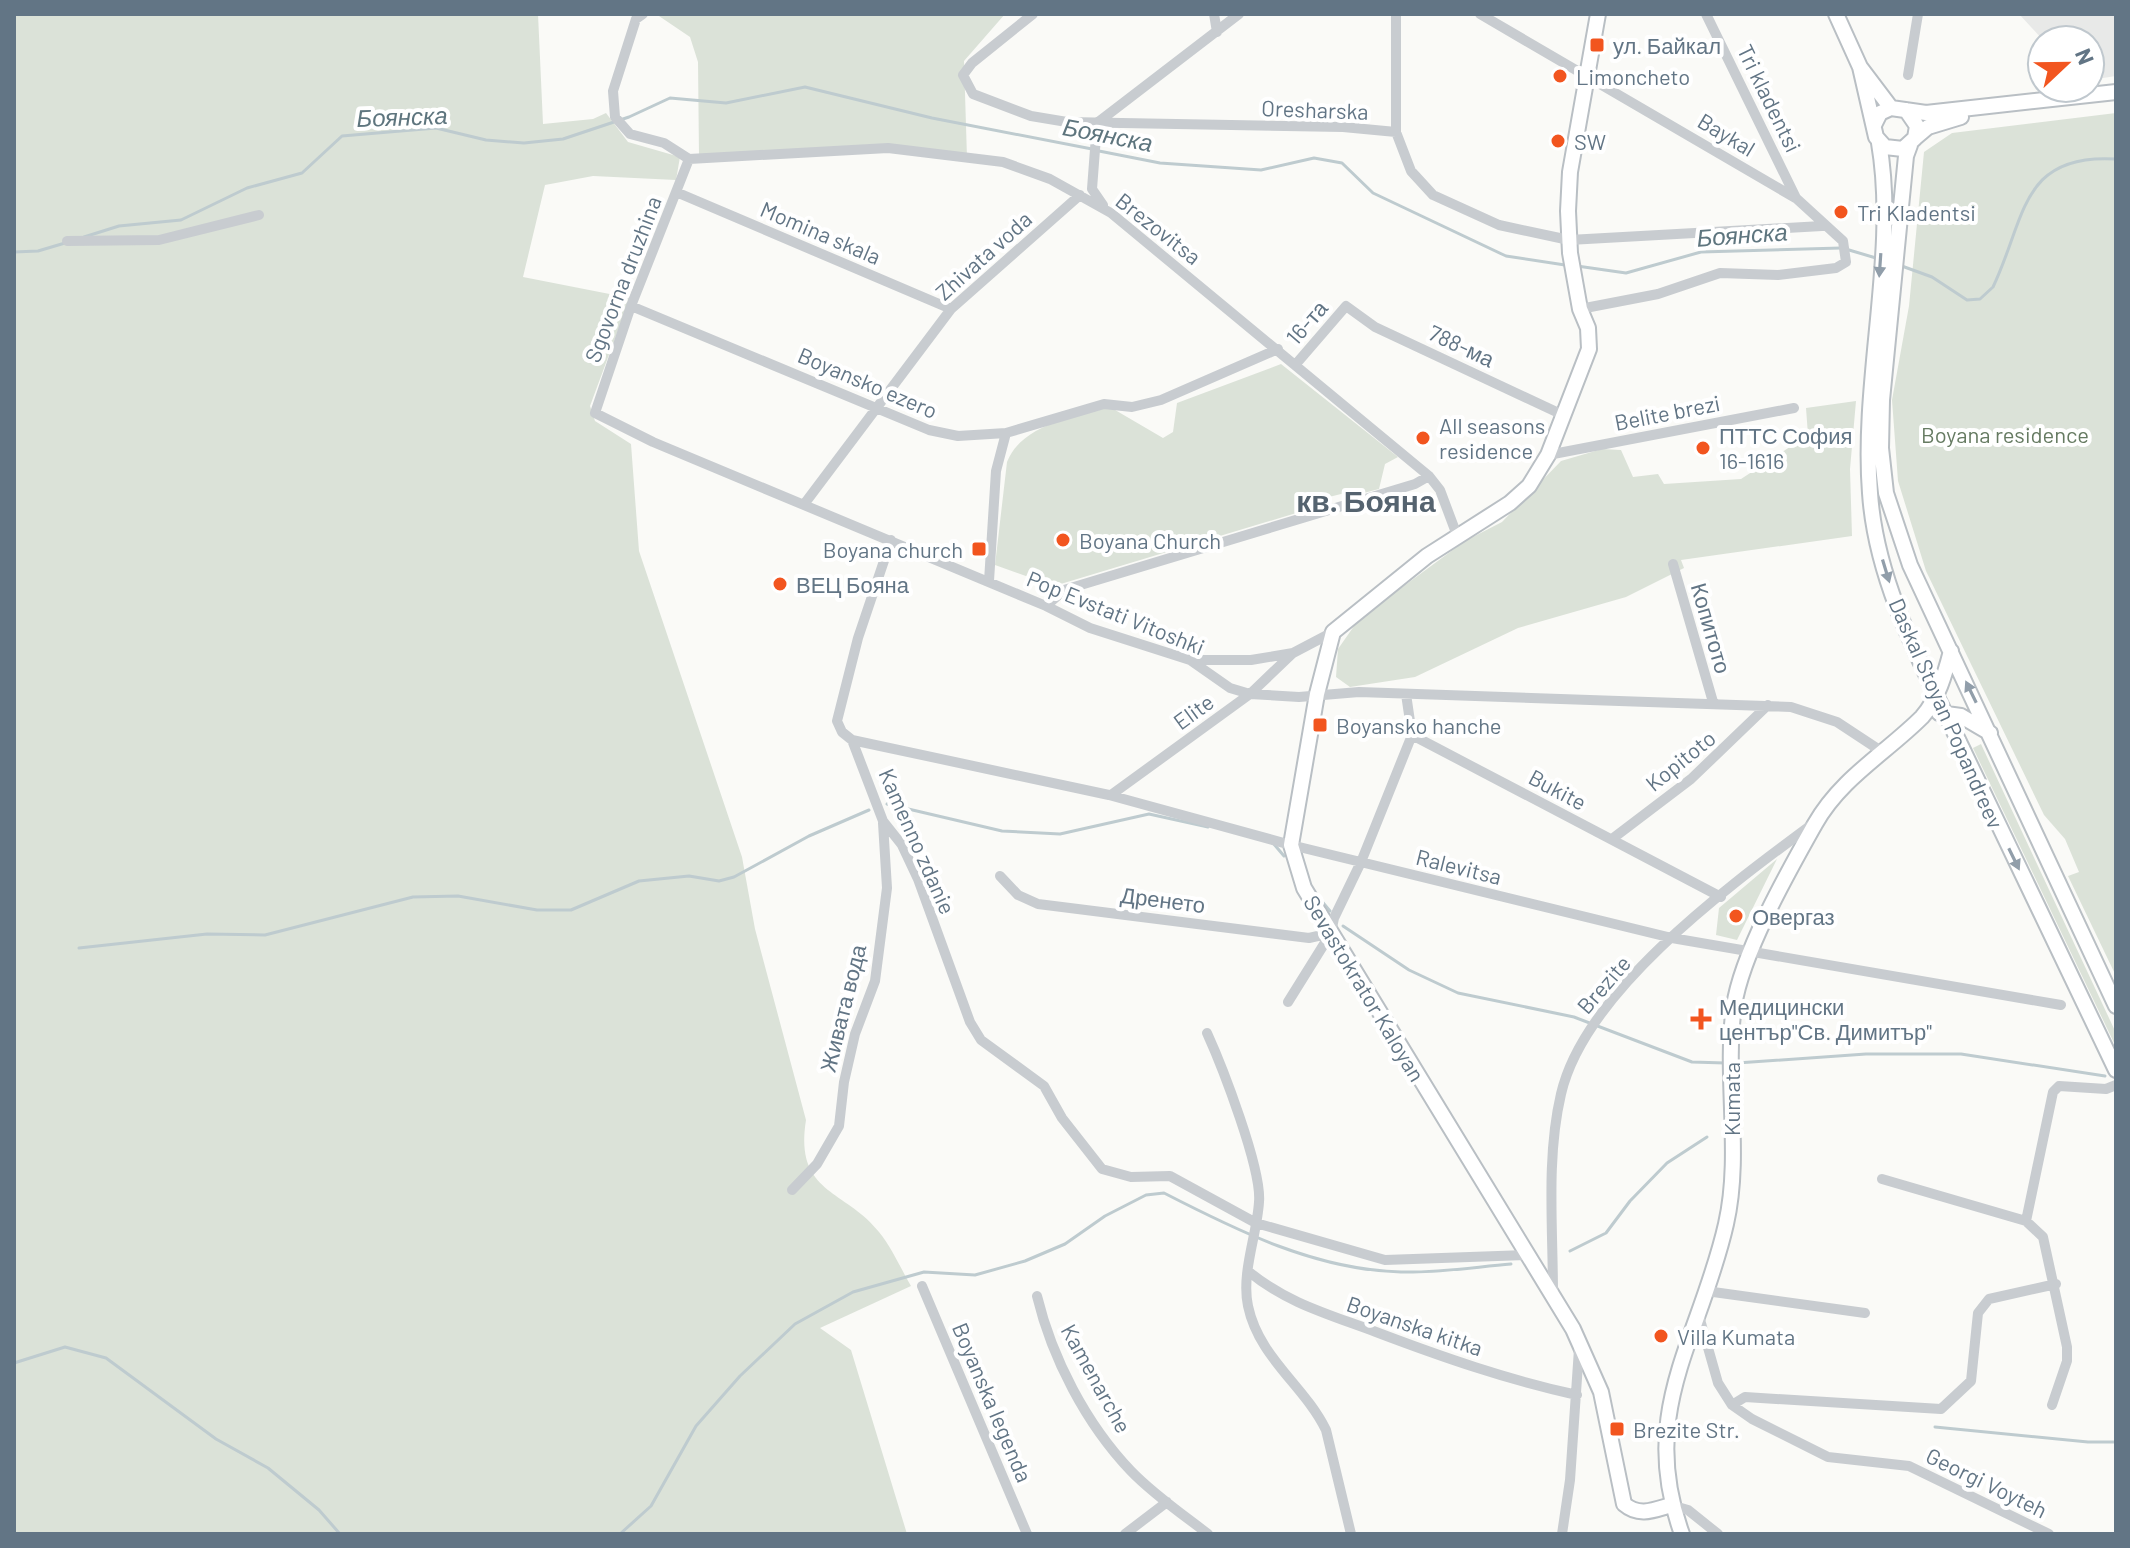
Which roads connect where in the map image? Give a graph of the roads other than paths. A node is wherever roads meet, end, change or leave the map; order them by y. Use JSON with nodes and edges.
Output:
{"nodes":[{"id":1,"x":643,"y":14,"type":"edge"},
{"id":2,"x":1033,"y":14,"type":"edge"},
{"id":3,"x":1214,"y":14,"type":"edge"},
{"id":4,"x":1239,"y":14,"type":"edge"},
{"id":5,"x":1396,"y":14,"type":"edge"},
{"id":6,"x":1480,"y":14,"type":"edge"},
{"id":7,"x":1598,"y":14,"type":"edge"},
{"id":8,"x":1706,"y":14,"type":"edge"},
{"id":9,"x":1836,"y":14,"type":"edge"},
{"id":10,"x":1918,"y":14,"type":"edge"},
{"id":11,"x":1217,"y":32,"type":"junction"},
{"id":12,"x":1860,"y":67,"type":"junction"},
{"id":13,"x":1587,"y":75,"type":"junction"},
{"id":14,"x":1908,"y":75,"type":"dead end"},
{"id":15,"x":2116,"y":92,"type":"edge"},
{"id":16,"x":1898,"y":109,"type":"junction"},
{"id":17,"x":1985,"y":109,"type":"junction"},
{"id":18,"x":1097,"y":123,"type":"junction"},
{"id":19,"x":1874,"y":125,"type":"junction"},
{"id":20,"x":1396,"y":132,"type":"junction"},
{"id":21,"x":1912,"y":142,"type":"junction"},
{"id":22,"x":1879,"y":143,"type":"junction"},
{"id":23,"x":689,"y":159,"type":"junction"},
{"id":24,"x":676,"y":192,"type":"junction"},
{"id":25,"x":1080,"y":195,"type":"junction"},
{"id":26,"x":1797,"y":199,"type":"junction"},
{"id":27,"x":1111,"y":213,"type":"junction"},
{"id":28,"x":259,"y":215,"type":"dead end"},
{"id":29,"x":1822,"y":226,"type":"junction"},
{"id":30,"x":67,"y":241,"type":"dead end"},
{"id":31,"x":1570,"y":247,"type":"junction"},
{"id":32,"x":631,"y":306,"type":"junction"},
{"id":33,"x":1346,"y":306,"type":"joint"},
{"id":34,"x":951,"y":309,"type":"junction"},
{"id":35,"x":1580,"y":309,"type":"junction"},
{"id":36,"x":1278,"y":349,"type":"junction"},
{"id":37,"x":1296,"y":364,"type":"junction"},
{"id":38,"x":878,"y":407,"type":"junction"},
{"id":39,"x":1794,"y":408,"type":"dead end"},
{"id":40,"x":595,"y":413,"type":"joint"},
{"id":41,"x":1563,"y":415,"type":"junction"},
{"id":42,"x":1006,"y":433,"type":"junction"},
{"id":43,"x":1548,"y":455,"type":"junction"},
{"id":44,"x":1429,"y":476,"type":"junction"},
{"id":45,"x":805,"y":503,"type":"junction"},
{"id":46,"x":1458,"y":538,"type":"junction"},
{"id":47,"x":891,"y":540,"type":"junction"},
{"id":48,"x":1673,"y":564,"type":"dead end"},
{"id":49,"x":989,"y":581,"type":"junction"},
{"id":50,"x":1046,"y":606,"type":"junction"},
{"id":51,"x":1333,"y":632,"type":"junction"},
{"id":52,"x":1951,"y":651,"type":"junction"},
{"id":53,"x":1293,"y":653,"type":"junction"},
{"id":54,"x":1190,"y":660,"type":"junction"},
{"id":55,"x":1250,"y":694,"type":"junction"},
{"id":56,"x":1317,"y":694,"type":"junction"},
{"id":57,"x":1406,"y":694,"type":"junction"},
{"id":58,"x":1935,"y":696,"type":"junction"},
{"id":59,"x":1713,"y":702,"type":"junction"},
{"id":60,"x":1768,"y":705,"type":"junction"},
{"id":61,"x":1944,"y":713,"type":"junction"},
{"id":62,"x":1923,"y":715,"type":"junction"},
{"id":63,"x":1990,"y":733,"type":"junction"},
{"id":64,"x":1412,"y":735,"type":"junction"},
{"id":65,"x":852,"y":740,"type":"junction"},
{"id":66,"x":1881,"y":751,"type":"junction"},
{"id":67,"x":1111,"y":795,"type":"junction"},
{"id":68,"x":883,"y":821,"type":"junction"},
{"id":69,"x":1817,"y":821,"type":"junction"},
{"id":70,"x":1612,"y":839,"type":"junction"},
{"id":71,"x":1291,"y":845,"type":"junction"},
{"id":72,"x":1361,"y":862,"type":"junction"},
{"id":73,"x":1000,"y":876,"type":"dead end"},
{"id":74,"x":1721,"y":897,"type":"junction"},
{"id":75,"x":1331,"y":933,"type":"junction"},
{"id":76,"x":1672,"y":938,"type":"junction"},
{"id":77,"x":1752,"y":950,"type":"junction"},
{"id":78,"x":1288,"y":1002,"type":"dead end"},
{"id":79,"x":2061,"y":1005,"type":"dead end"},
{"id":80,"x":2116,"y":1006,"type":"edge"},
{"id":81,"x":1207,"y":1033,"type":"dead end"},
{"id":82,"x":2116,"y":1070,"type":"edge"},
{"id":83,"x":2116,"y":1085,"type":"edge"},
{"id":84,"x":1882,"y":1179,"type":"dead end"},
{"id":85,"x":792,"y":1190,"type":"dead end"},
{"id":86,"x":2026,"y":1221,"type":"junction"},
{"id":87,"x":1256,"y":1223,"type":"junction"},
{"id":88,"x":1527,"y":1255,"type":"junction"},
{"id":89,"x":1248,"y":1271,"type":"junction"},
{"id":90,"x":2053,"y":1284,"type":"junction"},
{"id":91,"x":922,"y":1286,"type":"dead end"},
{"id":92,"x":1706,"y":1291,"type":"junction"},
{"id":93,"x":1553,"y":1294,"type":"junction"},
{"id":94,"x":1037,"y":1296,"type":"dead end"},
{"id":95,"x":1865,"y":1313,"type":"dead end"},
{"id":96,"x":1698,"y":1314,"type":"junction"},
{"id":97,"x":1578,"y":1339,"type":"junction"},
{"id":98,"x":1577,"y":1395,"type":"junction"},
{"id":99,"x":1732,"y":1405,"type":"junction"},
{"id":100,"x":2052,"y":1405,"type":"dead end"},
{"id":101,"x":1167,"y":1502,"type":"junction"},
{"id":102,"x":1671,"y":1505,"type":"junction"},
{"id":103,"x":1027,"y":1534,"type":"edge"},
{"id":104,"x":1125,"y":1534,"type":"edge"},
{"id":105,"x":1208,"y":1534,"type":"edge"},
{"id":106,"x":1351,"y":1534,"type":"edge"},
{"id":107,"x":1562,"y":1534,"type":"edge"},
{"id":108,"x":1682,"y":1534,"type":"edge"},
{"id":109,"x":1718,"y":1534,"type":"edge"},
{"id":110,"x":2049,"y":1534,"type":"edge"}],
"edges":[{"from":1,"to":23,"type":"street"},
{"from":2,"to":18,"type":"street","name":"Oresharska"},
{"from":3,"to":11,"type":"street"},
{"from":4,"to":11,"type":"street"},
{"from":5,"to":20,"type":"street"},
{"from":6,"to":13,"type":"street","name":"Baykal"},
{"from":7,"to":13,"type":"main road"},
{"from":8,"to":26,"type":"street","name":"Tri kladentsi"},
{"from":9,"to":12,"type":"main road"},
{"from":10,"to":14,"type":"street"},
{"from":11,"to":18,"type":"street"},
{"from":12,"to":16,"type":"main road"},
{"from":12,"to":19,"type":"main road"},
{"from":13,"to":26,"type":"street","name":"Baykal"},
{"from":13,"to":31,"type":"main road"},
{"from":15,"to":17,"type":"main road"},
{"from":16,"to":17,"type":"main road"},
{"from":16,"to":19,"type":"main road"},
{"from":16,"to":21,"type":"main road"},
{"from":17,"to":21,"type":"main road"},
{"from":18,"to":20,"type":"street","name":"Oresharska"},
{"from":18,"to":27,"type":"street"},
{"from":19,"to":22,"type":"main road"},
{"from":20,"to":31,"type":"street","name":"Oresharska"},
{"from":21,"to":22,"type":"main road"},
{"from":21,"to":52,"type":"main road","name":"Daskal Stoyan Popandreev"},
{"from":22,"to":58,"type":"main road","name":"Daskal Stoyan Popandreev","one_way":true},
{"from":23,"to":24,"type":"street","name":"Sgovorna druzhina"},
{"from":23,"to":25,"type":"street","name":"Brezovitsa"},
{"from":24,"to":32,"type":"street","name":"Sgovorna druzhina"},
{"from":24,"to":34,"type":"street","name":"Momina skala"},
{"from":25,"to":27,"type":"street","name":"Brezovitsa"},
{"from":25,"to":34,"type":"street","name":"Zhivata voda"},
{"from":26,"to":29,"type":"street","name":"Baykal"},
{"from":27,"to":36,"type":"street","name":"Brezovitsa"},
{"from":28,"to":30,"type":"street"},
{"from":29,"to":31,"type":"street","name":"Oresharska"},
{"from":29,"to":35,"type":"street","name":"Baykal"},
{"from":31,"to":35,"type":"main road"},
{"from":32,"to":38,"type":"street","name":"Boyansko ezero"},
{"from":32,"to":40,"type":"street","name":"Sgovorna druzhina"},
{"from":33,"to":37,"type":"street","name":"16-та"},
{"from":33,"to":41,"type":"street","name":"788-ма"},
{"from":34,"to":38,"type":"street","name":"Zhivata voda"},
{"from":35,"to":41,"type":"main road"},
{"from":36,"to":37,"type":"street","name":"Brezovitsa"},
{"from":36,"to":42,"type":"street","name":"Boyansko ezero"},
{"from":37,"to":44,"type":"street","name":"Brezovitsa"},
{"from":38,"to":42,"type":"street","name":"Boyansko ezero"},
{"from":38,"to":45,"type":"street","name":"Zhivata voda"},
{"from":39,"to":43,"type":"street","name":"Belite brezi"},
{"from":40,"to":45,"type":"street","name":"Pop Evstati Vitoshki"},
{"from":41,"to":43,"type":"main road"},
{"from":42,"to":49,"type":"street"},
{"from":43,"to":46,"type":"main road"},
{"from":44,"to":46,"type":"street","name":"Brezovitsa"},
{"from":44,"to":50,"type":"street"},
{"from":45,"to":47,"type":"street","name":"Pop Evstati Vitoshki"},
{"from":46,"to":51,"type":"main road"},
{"from":47,"to":49,"type":"street","name":"Pop Evstati Vitoshki"},
{"from":47,"to":65,"type":"street","name":"Kamenno zdanie"},
{"from":48,"to":59,"type":"street","name":"Копитото"},
{"from":49,"to":50,"type":"street","name":"Pop Evstati Vitoshki"},
{"from":50,"to":54,"type":"street","name":"Pop Evstati Vitoshki"},
{"from":51,"to":53,"type":"street"},
{"from":51,"to":56,"type":"main road","name":"Sevastokrator Kaloyan"},
{"from":52,"to":58,"type":"main road","name":"Kumata"},
{"from":63,"to":52,"type":"main road","name":"Daskal Stoyan Popandreev","one_way":true},
{"from":53,"to":54,"type":"street"},
{"from":53,"to":55,"type":"street","name":"Elite"},
{"from":54,"to":55,"type":"street","name":"Pop Evstati Vitoshki"},
{"from":55,"to":56,"type":"street","name":"Pop Evstati Vitoshki"},
{"from":55,"to":67,"type":"street","name":"Elite"},
{"from":56,"to":57,"type":"street","name":"Pop Evstati Vitoshki"},
{"from":56,"to":71,"type":"main road","name":"Sevastokrator Kaloyan"},
{"from":57,"to":59,"type":"street","name":"Pop Evstati Vitoshki"},
{"from":57,"to":64,"type":"street"},
{"from":58,"to":61,"type":"main road","name":"Daskal Stoyan Popandreev"},
{"from":58,"to":62,"type":"main road","name":"Kumata"},
{"from":59,"to":60,"type":"street","name":"Pop Evstati Vitoshki"},
{"from":60,"to":66,"type":"street","name":"Pop Evstati Vitoshki"},
{"from":60,"to":70,"type":"street","name":"Kopitoto"},
{"from":61,"to":62,"type":"main road"},
{"from":61,"to":63,"type":"main road"},
{"from":61,"to":82,"type":"main road","name":"Daskal Stoyan Popandreev","one_way":true},
{"from":62,"to":66,"type":"main road","name":"Kumata"},
{"from":63,"to":80,"type":"main road","name":"Daskal Stoyan Popandreev"},
{"from":64,"to":70,"type":"street","name":"Bukite"},
{"from":64,"to":72,"type":"street"},
{"from":65,"to":67,"type":"street","name":"Ralevitsa"},
{"from":65,"to":68,"type":"street","name":"Kamenno zdanie"},
{"from":66,"to":69,"type":"main road","name":"Kumata"},
{"from":67,"to":71,"type":"street","name":"Ralevitsa"},
{"from":68,"to":85,"type":"street","name":"Живата вода"},
{"from":68,"to":87,"type":"street","name":"Kamenno zdanie"},
{"from":69,"to":74,"type":"street","name":"Brezite"},
{"from":69,"to":77,"type":"main road","name":"Kumata"},
{"from":70,"to":74,"type":"street","name":"Bukite"},
{"from":71,"to":72,"type":"street","name":"Ralevitsa"},
{"from":71,"to":75,"type":"main road","name":"Sevastokrator Kaloyan"},
{"from":72,"to":75,"type":"street"},
{"from":72,"to":76,"type":"street","name":"Ralevitsa"},
{"from":73,"to":75,"type":"street","name":"Дренето"},
{"from":74,"to":76,"type":"street","name":"Brezite"},
{"from":75,"to":78,"type":"street"},
{"from":75,"to":88,"type":"main road","name":"Sevastokrator Kaloyan"},
{"from":76,"to":77,"type":"street","name":"Ralevitsa"},
{"from":76,"to":93,"type":"street","name":"Brezite"},
{"from":77,"to":79,"type":"street","name":"Ralevitsa"},
{"from":77,"to":92,"type":"main road","name":"Kumata"},
{"from":81,"to":87,"type":"street"},
{"from":83,"to":86,"type":"street"},
{"from":84,"to":86,"type":"street"},
{"from":86,"to":90,"type":"street"},
{"from":87,"to":88,"type":"street"},
{"from":87,"to":89,"type":"street"},
{"from":88,"to":93,"type":"main road","name":"Sevastokrator Kaloyan"},
{"from":89,"to":98,"type":"street","name":"Boyanska kitka"},
{"from":89,"to":106,"type":"street"},
{"from":90,"to":99,"type":"street"},
{"from":90,"to":100,"type":"street"},
{"from":91,"to":103,"type":"street","name":"Boyanska legenda"},
{"from":92,"to":95,"type":"street"},
{"from":92,"to":96,"type":"main road","name":"Kumata"},
{"from":93,"to":97,"type":"main road","name":"Sevastokrator Kaloyan"},
{"from":94,"to":101,"type":"street","name":"Kamenarche"},
{"from":96,"to":99,"type":"street"},
{"from":96,"to":102,"type":"main road","name":"Kumata"},
{"from":97,"to":98,"type":"street"},
{"from":97,"to":102,"type":"main road","name":"Sevastokrator Kaloyan"},
{"from":98,"to":107,"type":"street"},
{"from":99,"to":110,"type":"street","name":"Georgi Voyteh"},
{"from":101,"to":104,"type":"street"},
{"from":101,"to":105,"type":"street","name":"Kamenarche"},
{"from":102,"to":108,"type":"main road","name":"Kumata"},
{"from":102,"to":109,"type":"street"}]}
